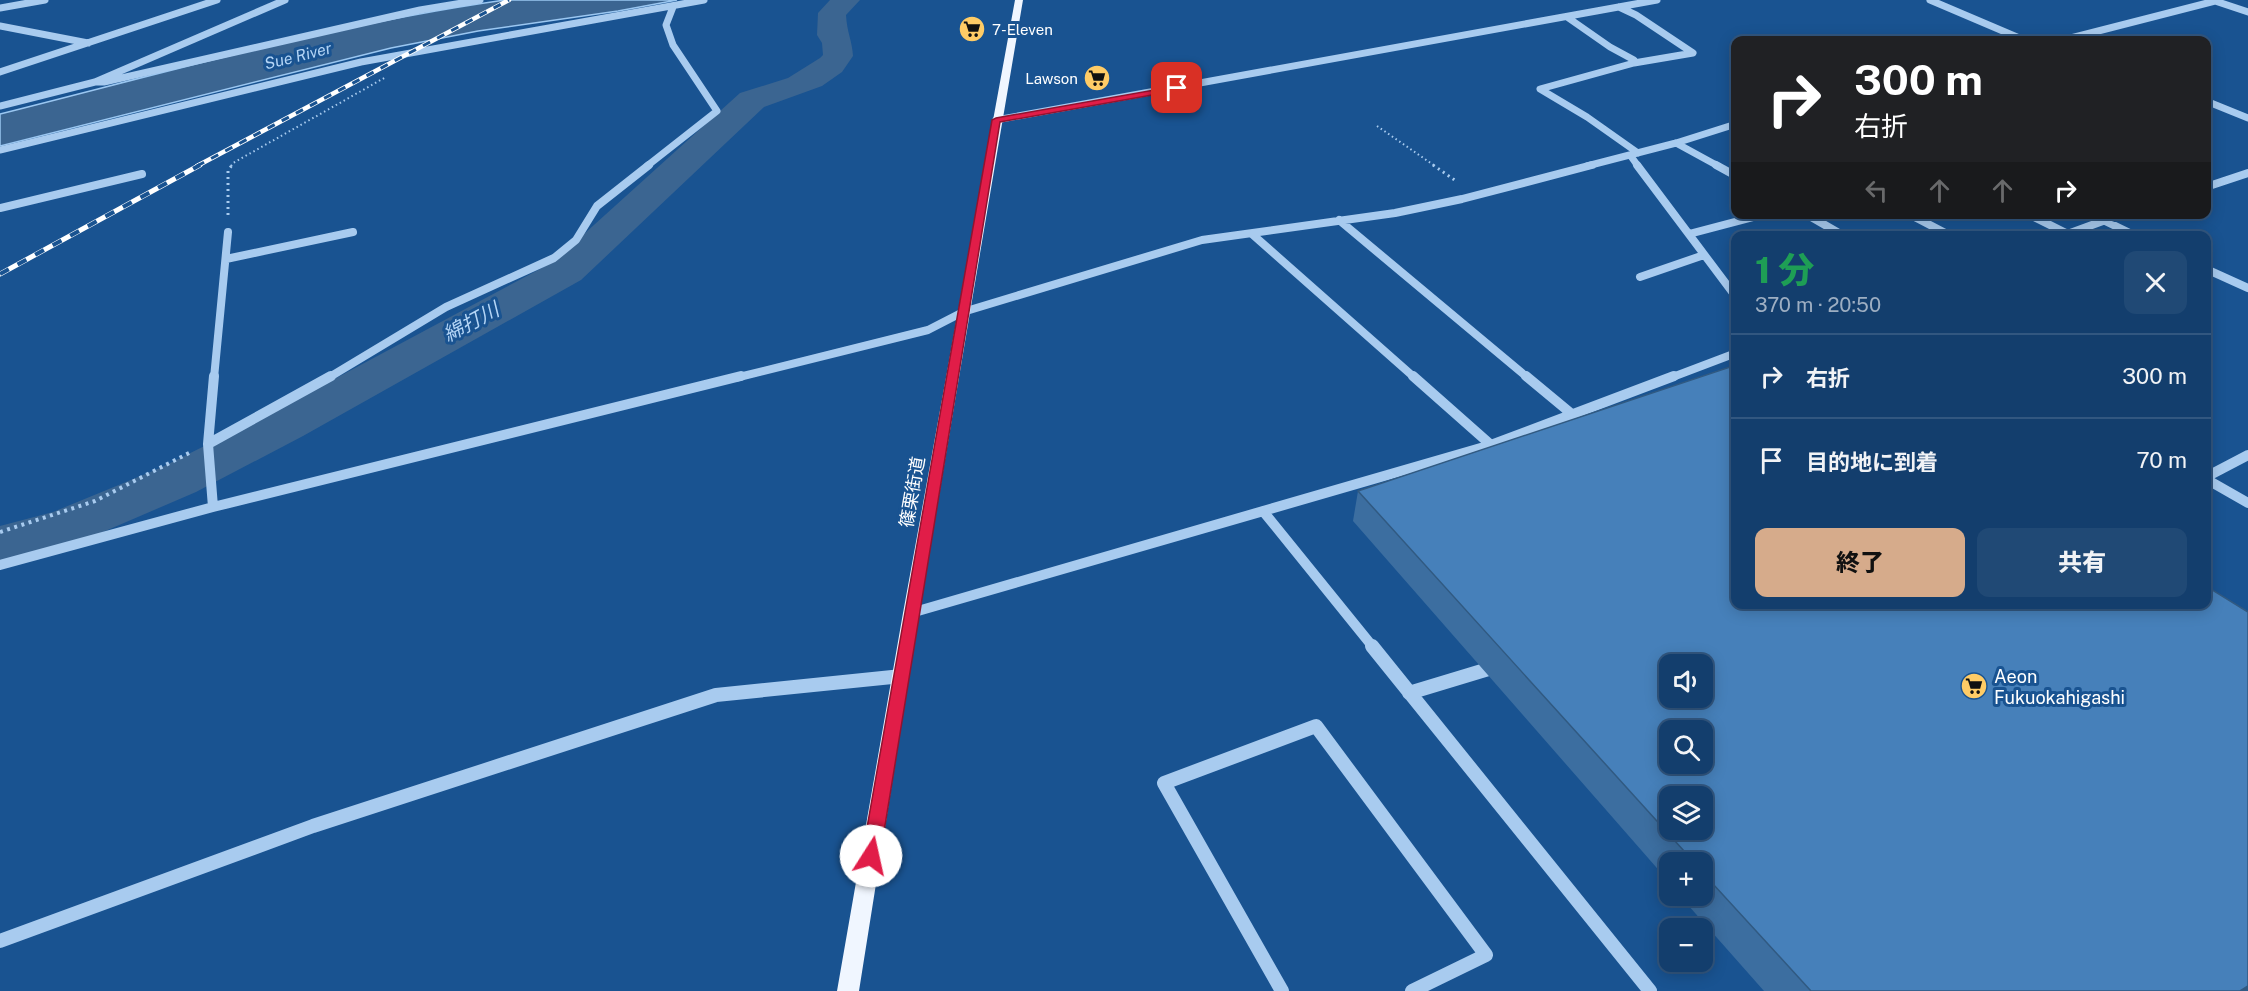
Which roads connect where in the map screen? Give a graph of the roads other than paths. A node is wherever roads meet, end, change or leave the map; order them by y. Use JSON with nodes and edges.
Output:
{"nodes":[{"id":1,"x":45,"y":0,"type":"edge"},
{"id":2,"x":218,"y":0,"type":"edge"},
{"id":3,"x":285,"y":0,"type":"edge"},
{"id":4,"x":480,"y":0,"type":"edge"},
{"id":5,"x":704,"y":0,"type":"edge"},
{"id":6,"x":1018,"y":0,"type":"edge"},
{"id":7,"x":1651,"y":0,"type":"edge"},
{"id":8,"x":1930,"y":0,"type":"edge"},
{"id":9,"x":2213,"y":0,"type":"edge"},
{"id":10,"x":673,"y":7,"type":"junction"},
{"id":11,"x":1618,"y":7,"type":"junction"},
{"id":12,"x":0,"y":8,"type":"edge"},
{"id":13,"x":2248,"y":12,"type":"edge"},
{"id":14,"x":1567,"y":16,"type":"junction"},
{"id":15,"x":0,"y":26,"type":"edge"},
{"id":16,"x":2015,"y":36,"type":"edge"},
{"id":17,"x":2078,"y":36,"type":"edge"},
{"id":18,"x":89,"y":43,"type":"junction"},
{"id":19,"x":1634,"y":63,"type":"junction"},
{"id":20,"x":0,"y":72,"type":"edge"},
{"id":21,"x":95,"y":82,"type":"junction"},
{"id":22,"x":2211,"y":103,"type":"edge"},
{"id":23,"x":0,"y":106,"type":"edge"},
{"id":24,"x":2248,"y":118,"type":"edge"},
{"id":25,"x":996,"y":120,"type":"junction"},
{"id":26,"x":1731,"y":126,"type":"edge"},
{"id":27,"x":1676,"y":143,"type":"junction"},
{"id":28,"x":0,"y":150,"type":"edge"},
{"id":29,"x":1634,"y":154,"type":"junction"},
{"id":30,"x":1731,"y":173,"type":"edge"},
{"id":31,"x":2248,"y":173,"type":"edge"},
{"id":32,"x":142,"y":174,"type":"dead end"},
{"id":33,"x":2211,"y":185,"type":"edge"},
{"id":34,"x":0,"y":208,"type":"edge"},
{"id":35,"x":1746,"y":219,"type":"edge"},
{"id":36,"x":1815,"y":219,"type":"edge"},
{"id":37,"x":1918,"y":219,"type":"edge"},
{"id":38,"x":2037,"y":219,"type":"edge"},
{"id":39,"x":2106,"y":219,"type":"edge"},
{"id":40,"x":1339,"y":220,"type":"junction"},
{"id":41,"x":2103,"y":220,"type":"junction"},
{"id":42,"x":1835,"y":231,"type":"edge"},
{"id":43,"x":1941,"y":231,"type":"edge"},
{"id":44,"x":2058,"y":231,"type":"edge"},
{"id":45,"x":2075,"y":231,"type":"edge"},
{"id":46,"x":2126,"y":231,"type":"edge"},
{"id":47,"x":228,"y":232,"type":"road end"},
{"id":48,"x":353,"y":232,"type":"dead end"},
{"id":49,"x":1252,"y":234,"type":"junction"},
{"id":50,"x":1689,"y":234,"type":"junction"},
{"id":51,"x":1704,"y":255,"type":"junction"},
{"id":52,"x":225,"y":259,"type":"junction"},
{"id":53,"x":2211,"y":271,"type":"edge"},
{"id":54,"x":1640,"y":277,"type":"dead end"},
{"id":55,"x":2248,"y":288,"type":"edge"},
{"id":56,"x":1731,"y":290,"type":"edge"},
{"id":57,"x":963,"y":312,"type":"junction"},
{"id":58,"x":1731,"y":355,"type":"edge"},
{"id":59,"x":1573,"y":415,"type":"junction"},
{"id":60,"x":1491,"y":445,"type":"junction"},
{"id":61,"x":209,"y":449,"type":"junction"},
{"id":62,"x":2248,"y":455,"type":"edge"},
{"id":63,"x":2211,"y":475,"type":"edge"},
{"id":64,"x":2211,"y":481,"type":"edge"},
{"id":65,"x":2248,"y":503,"type":"edge"},
{"id":66,"x":213,"y":507,"type":"junction"},
{"id":67,"x":1263,"y":511,"type":"junction"},
{"id":68,"x":0,"y":565,"type":"edge"},
{"id":69,"x":911,"y":613,"type":"junction"},
{"id":70,"x":1509,"y":663,"type":"edge"},
{"id":71,"x":902,"y":676,"type":"junction"},
{"id":72,"x":1409,"y":693,"type":"junction"},
{"id":73,"x":0,"y":941,"type":"edge"},
{"id":74,"x":848,"y":991,"type":"edge"},
{"id":75,"x":1282,"y":991,"type":"edge"},
{"id":76,"x":1412,"y":991,"type":"edge"},
{"id":77,"x":1650,"y":991,"type":"edge"}],
"edges":[{"from":1,"to":12,"type":"street"},
{"from":2,"to":18,"type":"street"},
{"from":3,"to":21,"type":"street"},
{"from":4,"to":21,"type":"street"},
{"from":5,"to":10,"type":"street"},
{"from":6,"to":25,"type":"main road","name":"篠栗街道"},
{"from":7,"to":11,"type":"street"},
{"from":8,"to":16,"type":"street"},
{"from":9,"to":13,"type":"street"},
{"from":9,"to":17,"type":"street"},
{"from":10,"to":28,"type":"street"},
{"from":10,"to":61,"type":"street"},
{"from":11,"to":14,"type":"street"},
{"from":11,"to":19,"type":"street"},
{"from":14,"to":19,"type":"street"},
{"from":14,"to":25,"type":"street"},
{"from":15,"to":18,"type":"street"},
{"from":18,"to":20,"type":"street"},
{"from":19,"to":29,"type":"street"},
{"from":21,"to":23,"type":"street"},
{"from":22,"to":24,"type":"street"},
{"from":25,"to":57,"type":"main road","name":"篠栗街道"},
{"from":26,"to":27,"type":"street"},
{"from":27,"to":29,"type":"street"},
{"from":27,"to":30,"type":"street"},
{"from":29,"to":40,"type":"street"},
{"from":29,"to":50,"type":"street"},
{"from":31,"to":33,"type":"street"},
{"from":32,"to":34,"type":"street"},
{"from":35,"to":50,"type":"street"},
{"from":36,"to":42,"type":"street"},
{"from":37,"to":43,"type":"street"},
{"from":38,"to":44,"type":"street"},
{"from":39,"to":41,"type":"street"},
{"from":40,"to":49,"type":"street"},
{"from":40,"to":59,"type":"street"},
{"from":41,"to":45,"type":"street"},
{"from":41,"to":46,"type":"street"},
{"from":47,"to":52,"type":"street"},
{"from":48,"to":52,"type":"street"},
{"from":49,"to":57,"type":"street"},
{"from":49,"to":60,"type":"street"},
{"from":50,"to":51,"type":"street"},
{"from":51,"to":54,"type":"street"},
{"from":51,"to":56,"type":"street"},
{"from":52,"to":61,"type":"street"},
{"from":53,"to":55,"type":"street"},
{"from":57,"to":66,"type":"street"},
{"from":57,"to":69,"type":"main road","name":"篠栗街道"},
{"from":58,"to":59,"type":"street"},
{"from":59,"to":60,"type":"street"},
{"from":60,"to":67,"type":"street"},
{"from":61,"to":66,"type":"street"},
{"from":62,"to":63,"type":"street"},
{"from":64,"to":65,"type":"street"},
{"from":66,"to":68,"type":"street"},
{"from":67,"to":69,"type":"street"},
{"from":67,"to":72,"type":"street"},
{"from":69,"to":71,"type":"main road","name":"篠栗街道"},
{"from":70,"to":72,"type":"street"},
{"from":71,"to":73,"type":"street"},
{"from":71,"to":74,"type":"main road","name":"篠栗街道"},
{"from":72,"to":77,"type":"street"},
{"from":75,"to":76,"type":"street"}]}
